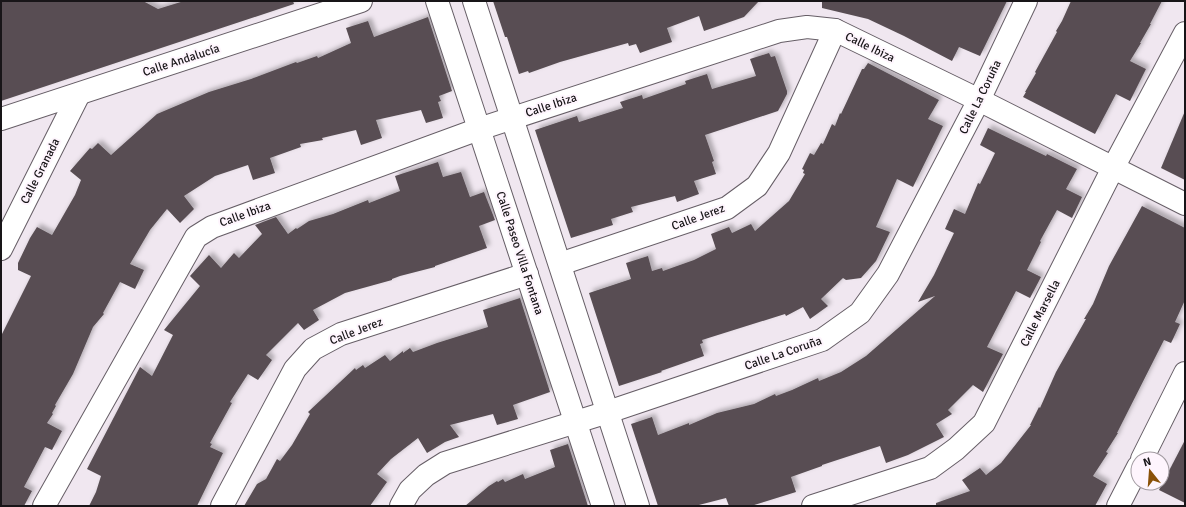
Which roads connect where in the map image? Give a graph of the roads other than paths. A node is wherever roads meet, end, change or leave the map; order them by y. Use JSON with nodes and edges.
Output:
{"nodes":[{"id":1,"x":361,"y":1,"type":"edge"},
{"id":2,"x":437,"y":1,"type":"edge"},
{"id":3,"x":474,"y":1,"type":"edge"},
{"id":4,"x":1026,"y":1,"type":"edge"},
{"id":5,"x":835,"y":30,"type":"junction"},
{"id":6,"x":1185,"y":33,"type":"edge"},
{"id":7,"x":79,"y":94,"type":"junction"},
{"id":8,"x":979,"y":100,"type":"junction"},
{"id":9,"x":512,"y":118,"type":"junction"},
{"id":10,"x":1,"y":119,"type":"edge"},
{"id":11,"x":479,"y":129,"type":"junction"},
{"id":12,"x":1113,"y":168,"type":"junction"},
{"id":13,"x":1185,"y":204,"type":"edge"},
{"id":14,"x":1,"y":249,"type":"edge"},
{"id":15,"x":560,"y":264,"type":"junction"},
{"id":16,"x":527,"y":274,"type":"junction"},
{"id":17,"x":1185,"y":373,"type":"edge"},
{"id":18,"x":608,"y":412,"type":"junction"},
{"id":19,"x":576,"y":422,"type":"junction"},
{"id":20,"x":1146,"y":451,"type":"edge"},
{"id":21,"x":1130,"y":483,"type":"edge"},
{"id":22,"x":44,"y":506,"type":"edge"},
{"id":23,"x":222,"y":506,"type":"edge"},
{"id":24,"x":401,"y":506,"type":"edge"},
{"id":25,"x":603,"y":506,"type":"edge"},
{"id":26,"x":638,"y":506,"type":"edge"},
{"id":27,"x":813,"y":506,"type":"edge"},
{"id":28,"x":1118,"y":506,"type":"edge"}],
"edges":[{"from":1,"to":7,"type":"street","name":"Calle Andalucía"},
{"from":2,"to":11,"type":"street","name":"Calle Paseo Villa Fontana"},
{"from":3,"to":9,"type":"street"},
{"from":4,"to":8,"type":"street","name":"Calle La Coruña"},
{"from":5,"to":8,"type":"street","name":"Calle Ibiza"},
{"from":5,"to":9,"type":"street","name":"Calle Ibiza"},
{"from":5,"to":15,"type":"street","name":"Calle Jerez"},
{"from":6,"to":12,"type":"street","name":"Calle Marsella"},
{"from":7,"to":10,"type":"street","name":"Calle Andalucía"},
{"from":7,"to":14,"type":"street","name":"Calle Granada"},
{"from":8,"to":12,"type":"street","name":"Calle Ibiza"},
{"from":8,"to":18,"type":"street","name":"Calle La Coruña"},
{"from":9,"to":11,"type":"street","name":"Calle Ibiza"},
{"from":9,"to":15,"type":"street"},
{"from":11,"to":16,"type":"street","name":"Calle Paseo Villa Fontana"},
{"from":11,"to":22,"type":"street","name":"Calle Ibiza"},
{"from":12,"to":13,"type":"street","name":"Calle Ibiza"},
{"from":12,"to":27,"type":"street","name":"Calle Marsella"},
{"from":15,"to":18,"type":"street"},
{"from":16,"to":19,"type":"street","name":"Calle Paseo Villa Fontana"},
{"from":16,"to":23,"type":"street","name":"Calle Jerez"},
{"from":17,"to":20,"type":"street"},
{"from":18,"to":19,"type":"street","name":"Calle La Coruña"},
{"from":18,"to":26,"type":"street"},
{"from":19,"to":24,"type":"street","name":"Calle La Coruña"},
{"from":19,"to":25,"type":"street","name":"Calle Paseo Villa Fontana"},
{"from":21,"to":28,"type":"street"}]}
